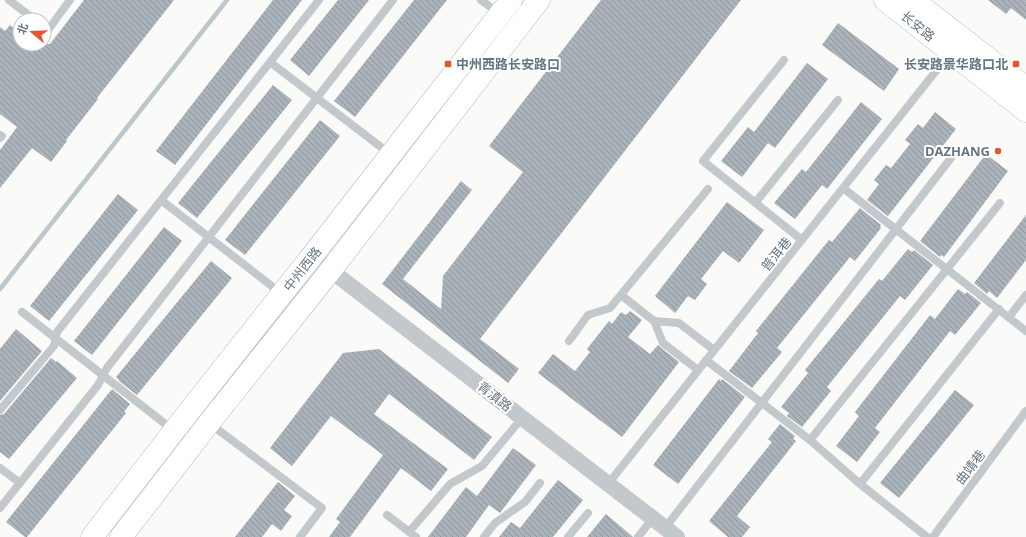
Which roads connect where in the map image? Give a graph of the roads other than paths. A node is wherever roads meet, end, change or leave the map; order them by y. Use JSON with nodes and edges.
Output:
{"nodes":[{"id":1,"x":9,"y":0,"type":"edge"},
{"id":2,"x":70,"y":0,"type":"edge"},
{"id":3,"x":319,"y":0,"type":"edge"},
{"id":4,"x":393,"y":0,"type":"edge"},
{"id":5,"x":481,"y":0,"type":"edge"},
{"id":6,"x":540,"y":0,"type":"edge"},
{"id":7,"x":885,"y":0,"type":"edge"},
{"id":8,"x":913,"y":0,"type":"edge"},
{"id":9,"x":506,"y":7,"type":"edge"},
{"id":10,"x":25,"y":12,"type":"edge"},
{"id":11,"x":52,"y":25,"type":"edge"},
{"id":12,"x":956,"y":45,"type":"junction"},
{"id":13,"x":784,"y":60,"type":"dead end"},
{"id":14,"x":270,"y":62,"type":"junction"},
{"id":15,"x":1026,"y":88,"type":"edge"},
{"id":16,"x":317,"y":98,"type":"junction"},
{"id":17,"x":838,"y":100,"type":"dead end"},
{"id":18,"x":1026,"y":111,"type":"edge"},
{"id":19,"x":0,"y":135,"type":"edge"},
{"id":20,"x":0,"y":138,"type":"edge"},
{"id":21,"x":391,"y":154,"type":"junction"},
{"id":22,"x":951,"y":158,"type":"dead end"},
{"id":23,"x":843,"y":188,"type":"junction"},
{"id":24,"x":708,"y":189,"type":"dead end"},
{"id":25,"x":161,"y":200,"type":"junction"},
{"id":26,"x":755,"y":203,"type":"junction"},
{"id":27,"x":1000,"y":203,"type":"dead end"},
{"id":28,"x":896,"y":230,"type":"junction"},
{"id":29,"x":209,"y":237,"type":"junction"},
{"id":30,"x":802,"y":240,"type":"junction"},
{"id":31,"x":312,"y":256,"type":"junction"},
{"id":32,"x":947,"y":269,"type":"junction"},
{"id":33,"x":331,"y":270,"type":"junction"},
{"id":34,"x":282,"y":294,"type":"junction"},
{"id":35,"x":621,"y":295,"type":"junction"},
{"id":36,"x":1026,"y":295,"type":"edge"},
{"id":37,"x":999,"y":310,"type":"junction"},
{"id":38,"x":22,"y":312,"type":"dead end"},
{"id":39,"x":1009,"y":317,"type":"junction"},
{"id":40,"x":654,"y":321,"type":"junction"},
{"id":41,"x":1026,"y":331,"type":"edge"},
{"id":42,"x":55,"y":338,"type":"junction"},
{"id":43,"x":569,"y":341,"type":"dead end"},
{"id":44,"x":714,"y":350,"type":"junction"},
{"id":45,"x":706,"y":360,"type":"junction"},
{"id":46,"x":698,"y":370,"type":"junction"},
{"id":47,"x":103,"y":376,"type":"junction"},
{"id":48,"x":762,"y":403,"type":"junction"},
{"id":49,"x":0,"y":410,"type":"edge"},
{"id":50,"x":1026,"y":411,"type":"edge"},
{"id":51,"x":200,"y":416,"type":"junction"},
{"id":52,"x":522,"y":418,"type":"junction"},
{"id":53,"x":174,"y":431,"type":"junction"},
{"id":54,"x":810,"y":440,"type":"junction"},
{"id":55,"x":0,"y":468,"type":"edge"},
{"id":56,"x":20,"y":483,"type":"junction"},
{"id":57,"x":540,"y":483,"type":"dead end"},
{"id":58,"x":608,"y":484,"type":"junction"},
{"id":59,"x":860,"y":484,"type":"junction"},
{"id":60,"x":0,"y":508,"type":"edge"},
{"id":61,"x":588,"y":513,"type":"dead end"},
{"id":62,"x":387,"y":516,"type":"dead end"},
{"id":63,"x":665,"y":528,"type":"edge"},
{"id":64,"x":412,"y":535,"type":"edge"},
{"id":65,"x":933,"y":536,"type":"edge"},
{"id":66,"x":92,"y":537,"type":"edge"},
{"id":67,"x":121,"y":537,"type":"edge"},
{"id":68,"x":300,"y":537,"type":"edge"},
{"id":69,"x":484,"y":537,"type":"edge"},
{"id":70,"x":568,"y":537,"type":"edge"},
{"id":71,"x":638,"y":537,"type":"edge"}],
"edges":[{"from":1,"to":10,"type":"lane"},
{"from":2,"to":11,"type":"lane"},
{"from":3,"to":14,"type":"lane"},
{"from":4,"to":16,"type":"lane"},
{"from":5,"to":9,"type":"lane"},
{"from":6,"to":33,"type":"main road","name":"中州西路"},
{"from":7,"to":12,"type":"main road","name":"长安路"},
{"from":8,"to":12,"type":"main road","name":"长安路"},
{"from":9,"to":21,"type":"main road","name":"中州西路"},
{"from":12,"to":15,"type":"main road","name":"长安路"},
{"from":12,"to":18,"type":"main road","name":"长安路"},
{"from":12,"to":23,"type":"lane","name":"普洱巷"},
{"from":13,"to":26,"type":"lane"},
{"from":14,"to":16,"type":"lane"},
{"from":14,"to":25,"type":"lane"},
{"from":16,"to":21,"type":"lane"},
{"from":16,"to":29,"type":"lane"},
{"from":17,"to":26,"type":"lane"},
{"from":19,"to":20,"type":"lane"},
{"from":21,"to":31,"type":"main road","name":"中州西路"},
{"from":22,"to":28,"type":"lane"},
{"from":23,"to":28,"type":"lane"},
{"from":23,"to":30,"type":"lane","name":"普洱巷"},
{"from":24,"to":35,"type":"lane"},
{"from":25,"to":29,"type":"lane"},
{"from":25,"to":42,"type":"lane"},
{"from":26,"to":30,"type":"lane"},
{"from":27,"to":32,"type":"lane"},
{"from":28,"to":32,"type":"lane"},
{"from":28,"to":48,"type":"lane"},
{"from":29,"to":34,"type":"lane"},
{"from":29,"to":47,"type":"lane"},
{"from":30,"to":44,"type":"lane","name":"普洱巷"},
{"from":31,"to":33,"type":"street","name":"青滇路"},
{"from":31,"to":34,"type":"main road","name":"中州西路"},
{"from":32,"to":37,"type":"lane"},
{"from":32,"to":54,"type":"lane"},
{"from":33,"to":51,"type":"main road","name":"中州西路"},
{"from":33,"to":52,"type":"street","name":"青滇路"},
{"from":34,"to":51,"type":"main road","name":"中州西路"},
{"from":35,"to":40,"type":"lane"},
{"from":35,"to":43,"type":"lane"},
{"from":36,"to":39,"type":"lane"},
{"from":37,"to":39,"type":"lane"},
{"from":37,"to":59,"type":"lane"},
{"from":38,"to":42,"type":"lane"},
{"from":39,"to":41,"type":"lane"},
{"from":40,"to":44,"type":"lane"},
{"from":40,"to":46,"type":"lane"},
{"from":42,"to":47,"type":"lane"},
{"from":42,"to":49,"type":"lane"},
{"from":44,"to":45,"type":"lane","name":"普洱巷"},
{"from":45,"to":46,"type":"lane","name":"普洱巷"},
{"from":45,"to":48,"type":"lane"},
{"from":46,"to":58,"type":"lane","name":"普洱巷"},
{"from":47,"to":53,"type":"lane"},
{"from":47,"to":56,"type":"lane"},
{"from":48,"to":54,"type":"lane"},
{"from":48,"to":63,"type":"lane"},
{"from":50,"to":65,"type":"lane","name":"曲靖巷"},
{"from":51,"to":53,"type":"main road","name":"中州西路"},
{"from":51,"to":67,"type":"main road","name":"中州西路"},
{"from":51,"to":68,"type":"lane"},
{"from":52,"to":58,"type":"street","name":"青滇路"},
{"from":52,"to":64,"type":"lane"},
{"from":53,"to":66,"type":"main road","name":"中州西路"},
{"from":54,"to":59,"type":"lane"},
{"from":55,"to":56,"type":"lane"},
{"from":56,"to":60,"type":"lane"},
{"from":57,"to":69,"type":"lane"},
{"from":58,"to":63,"type":"street","name":"青滇路"},
{"from":59,"to":65,"type":"lane"},
{"from":61,"to":70,"type":"lane"},
{"from":62,"to":64,"type":"lane"},
{"from":63,"to":71,"type":"lane"}]}
